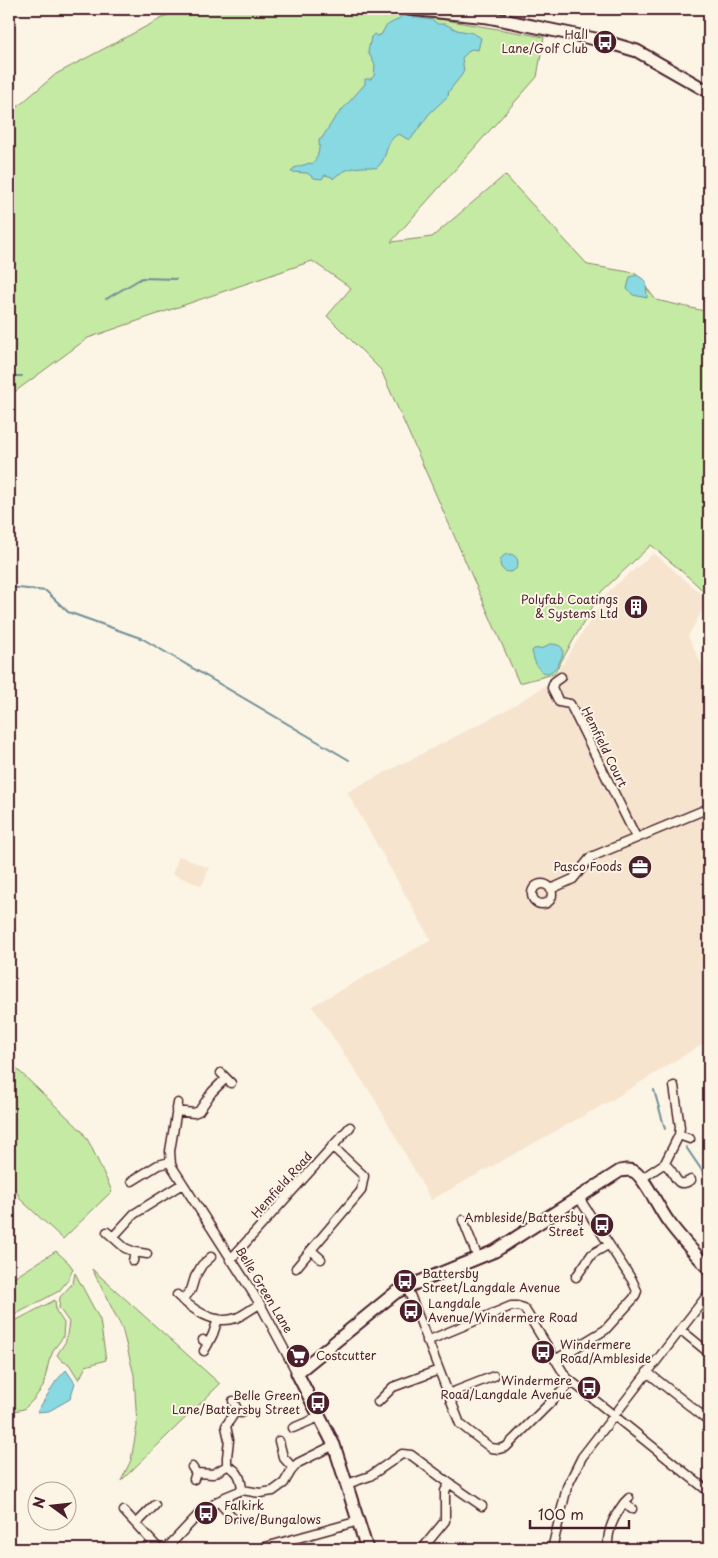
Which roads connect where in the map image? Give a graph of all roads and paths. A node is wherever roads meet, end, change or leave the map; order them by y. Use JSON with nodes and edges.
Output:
{"nodes":[{"id":1,"x":409,"y":9,"type":"edge"},
{"id":2,"x":709,"y":92,"type":"edge"},
{"id":3,"x":561,"y":678,"type":"dead end"},
{"id":4,"x":709,"y":808,"type":"edge"},
{"id":5,"x":636,"y":838,"type":"junction"},
{"id":6,"x":551,"y":889,"type":"dead end"},
{"id":7,"x":226,"y":1078,"type":"dead end"},
{"id":8,"x":674,"y":1086,"type":"dead end"},
{"id":9,"x":350,"y":1127,"type":"dead end"},
{"id":10,"x":679,"y":1135,"type":"junction"},
{"id":11,"x":690,"y":1139,"type":"dead end"},
{"id":12,"x":332,"y":1146,"type":"junction"},
{"id":13,"x":170,"y":1162,"type":"junction"},
{"id":14,"x":664,"y":1164,"type":"junction"},
{"id":15,"x":641,"y":1179,"type":"junction"},
{"id":16,"x":132,"y":1180,"type":"dead end"},
{"id":17,"x":692,"y":1180,"type":"dead end"},
{"id":18,"x":182,"y":1184,"type":"junction"},
{"id":19,"x":579,"y":1198,"type":"junction"},
{"id":20,"x":463,"y":1220,"type":"dead end"},
{"id":21,"x":608,"y":1245,"type":"junction"},
{"id":22,"x":311,"y":1250,"type":"junction"},
{"id":23,"x":135,"y":1252,"type":"junction"},
{"id":24,"x":147,"y":1254,"type":"dead end"},
{"id":25,"x":211,"y":1256,"type":"dead end"},
{"id":26,"x":478,"y":1258,"type":"junction"},
{"id":27,"x":321,"y":1259,"type":"dead end"},
{"id":28,"x":230,"y":1260,"type":"junction"},
{"id":29,"x":133,"y":1261,"type":"dead end"},
{"id":30,"x":296,"y":1268,"type":"dead end"},
{"id":31,"x":709,"y":1269,"type":"edge"},
{"id":32,"x":576,"y":1277,"type":"dead end"},
{"id":33,"x":407,"y":1287,"type":"junction"},
{"id":34,"x":709,"y":1294,"type":"edge"},
{"id":35,"x":260,"y":1304,"type":"junction"},
{"id":36,"x":218,"y":1319,"type":"junction"},
{"id":37,"x":681,"y":1330,"type":"junction"},
{"id":38,"x":427,"y":1341,"type":"junction"},
{"id":39,"x":204,"y":1352,"type":"dead end"},
{"id":40,"x":709,"y":1353,"type":"edge"},
{"id":41,"x":555,"y":1360,"type":"junction"},
{"id":42,"x":439,"y":1370,"type":"junction"},
{"id":43,"x":648,"y":1372,"type":"junction"},
{"id":44,"x":297,"y":1373,"type":"junction"},
{"id":45,"x":494,"y":1376,"type":"dead end"},
{"id":46,"x":571,"y":1382,"type":"junction"},
{"id":47,"x":448,"y":1394,"type":"junction"},
{"id":48,"x":378,"y":1402,"type":"dead end"},
{"id":49,"x":237,"y":1408,"type":"dead end"},
{"id":50,"x":613,"y":1416,"type":"junction"},
{"id":51,"x":319,"y":1417,"type":"junction"},
{"id":52,"x":709,"y":1421,"type":"edge"},
{"id":53,"x":293,"y":1428,"type":"dead end"},
{"id":54,"x":279,"y":1441,"type":"dead end"},
{"id":55,"x":334,"y":1445,"type":"junction"},
{"id":56,"x":227,"y":1466,"type":"junction"},
{"id":57,"x":293,"y":1468,"type":"junction"},
{"id":58,"x":194,"y":1473,"type":"dead end"},
{"id":59,"x":449,"y":1483,"type":"junction"},
{"id":60,"x":347,"y":1484,"type":"junction"},
{"id":61,"x":242,"y":1490,"type":"junction"},
{"id":62,"x":709,"y":1492,"type":"edge"},
{"id":63,"x":218,"y":1501,"type":"junction"},
{"id":64,"x":155,"y":1506,"type":"dead end"},
{"id":65,"x":482,"y":1506,"type":"dead end"},
{"id":66,"x":632,"y":1509,"type":"dead end"},
{"id":67,"x":126,"y":1516,"type":"dead end"},
{"id":68,"x":233,"y":1518,"type":"dead end"},
{"id":69,"x":359,"y":1521,"type":"junction"},
{"id":70,"x":136,"y":1524,"type":"junction"},
{"id":71,"x":159,"y":1549,"type":"edge"},
{"id":72,"x":166,"y":1549,"type":"edge"},
{"id":73,"x":258,"y":1549,"type":"edge"},
{"id":74,"x":367,"y":1549,"type":"edge"},
{"id":75,"x":422,"y":1549,"type":"edge"},
{"id":76,"x":552,"y":1549,"type":"edge"},
{"id":77,"x":608,"y":1549,"type":"edge"}],
"edges":[{"from":1,"to":2,"type":"street"},
{"from":3,"to":5,"type":"street","name":"Hemfield Court"},
{"from":4,"to":5,"type":"street"},
{"from":5,"to":6,"type":"street"},
{"from":7,"to":13,"type":"street"},
{"from":8,"to":10,"type":"street"},
{"from":9,"to":12,"type":"street","name":"Hemfield Road"},
{"from":10,"to":11,"type":"street"},
{"from":10,"to":14,"type":"street"},
{"from":12,"to":22,"type":"street"},
{"from":12,"to":28,"type":"street","name":"Hemfield Road"},
{"from":13,"to":16,"type":"street"},
{"from":13,"to":18,"type":"street","name":"Belle Green Lane"},
{"from":14,"to":15,"type":"street"},
{"from":14,"to":17,"type":"street"},
{"from":15,"to":19,"type":"street"},
{"from":15,"to":31,"type":"street"},
{"from":18,"to":23,"type":"street"},
{"from":18,"to":28,"type":"street","name":"Belle Green Lane"},
{"from":19,"to":21,"type":"street"},
{"from":19,"to":26,"type":"street"},
{"from":20,"to":26,"type":"street"},
{"from":21,"to":32,"type":"street"},
{"from":21,"to":41,"type":"street"},
{"from":22,"to":27,"type":"street"},
{"from":22,"to":30,"type":"street"},
{"from":23,"to":24,"type":"street"},
{"from":23,"to":29,"type":"street"},
{"from":25,"to":36,"type":"street"},
{"from":26,"to":33,"type":"street"},
{"from":28,"to":35,"type":"street","name":"Belle Green Lane"},
{"from":33,"to":38,"type":"street"},
{"from":33,"to":44,"type":"street"},
{"from":34,"to":37,"type":"street"},
{"from":35,"to":36,"type":"street"},
{"from":35,"to":44,"type":"street","name":"Belle Green Lane"},
{"from":36,"to":39,"type":"street"},
{"from":37,"to":40,"type":"street"},
{"from":37,"to":43,"type":"street"},
{"from":38,"to":41,"type":"street"},
{"from":38,"to":42,"type":"street"},
{"from":41,"to":46,"type":"street"},
{"from":42,"to":47,"type":"street"},
{"from":42,"to":48,"type":"street"},
{"from":43,"to":50,"type":"street"},
{"from":43,"to":52,"type":"street"},
{"from":44,"to":51,"type":"street","name":"Belle Green Lane"},
{"from":45,"to":47,"type":"street"},
{"from":46,"to":47,"type":"street"},
{"from":46,"to":50,"type":"street"},
{"from":49,"to":56,"type":"street"},
{"from":50,"to":62,"type":"street"},
{"from":50,"to":76,"type":"street"},
{"from":51,"to":53,"type":"street"},
{"from":51,"to":55,"type":"street","name":"Belle Green Lane"},
{"from":54,"to":57,"type":"street"},
{"from":55,"to":57,"type":"street"},
{"from":55,"to":60,"type":"street","name":"Belle Green Lane"},
{"from":56,"to":58,"type":"street"},
{"from":56,"to":61,"type":"street"},
{"from":57,"to":61,"type":"street"},
{"from":59,"to":60,"type":"street"},
{"from":59,"to":65,"type":"street"},
{"from":59,"to":75,"type":"street"},
{"from":60,"to":69,"type":"street","name":"Belle Green Lane"},
{"from":61,"to":63,"type":"street"},
{"from":63,"to":68,"type":"street"},
{"from":63,"to":72,"type":"street"},
{"from":64,"to":70,"type":"street"},
{"from":66,"to":77,"type":"street"},
{"from":67,"to":70,"type":"street"},
{"from":69,"to":73,"type":"street"},
{"from":69,"to":74,"type":"street","name":"Belle Green Lane"},
{"from":70,"to":71,"type":"street"}]}
